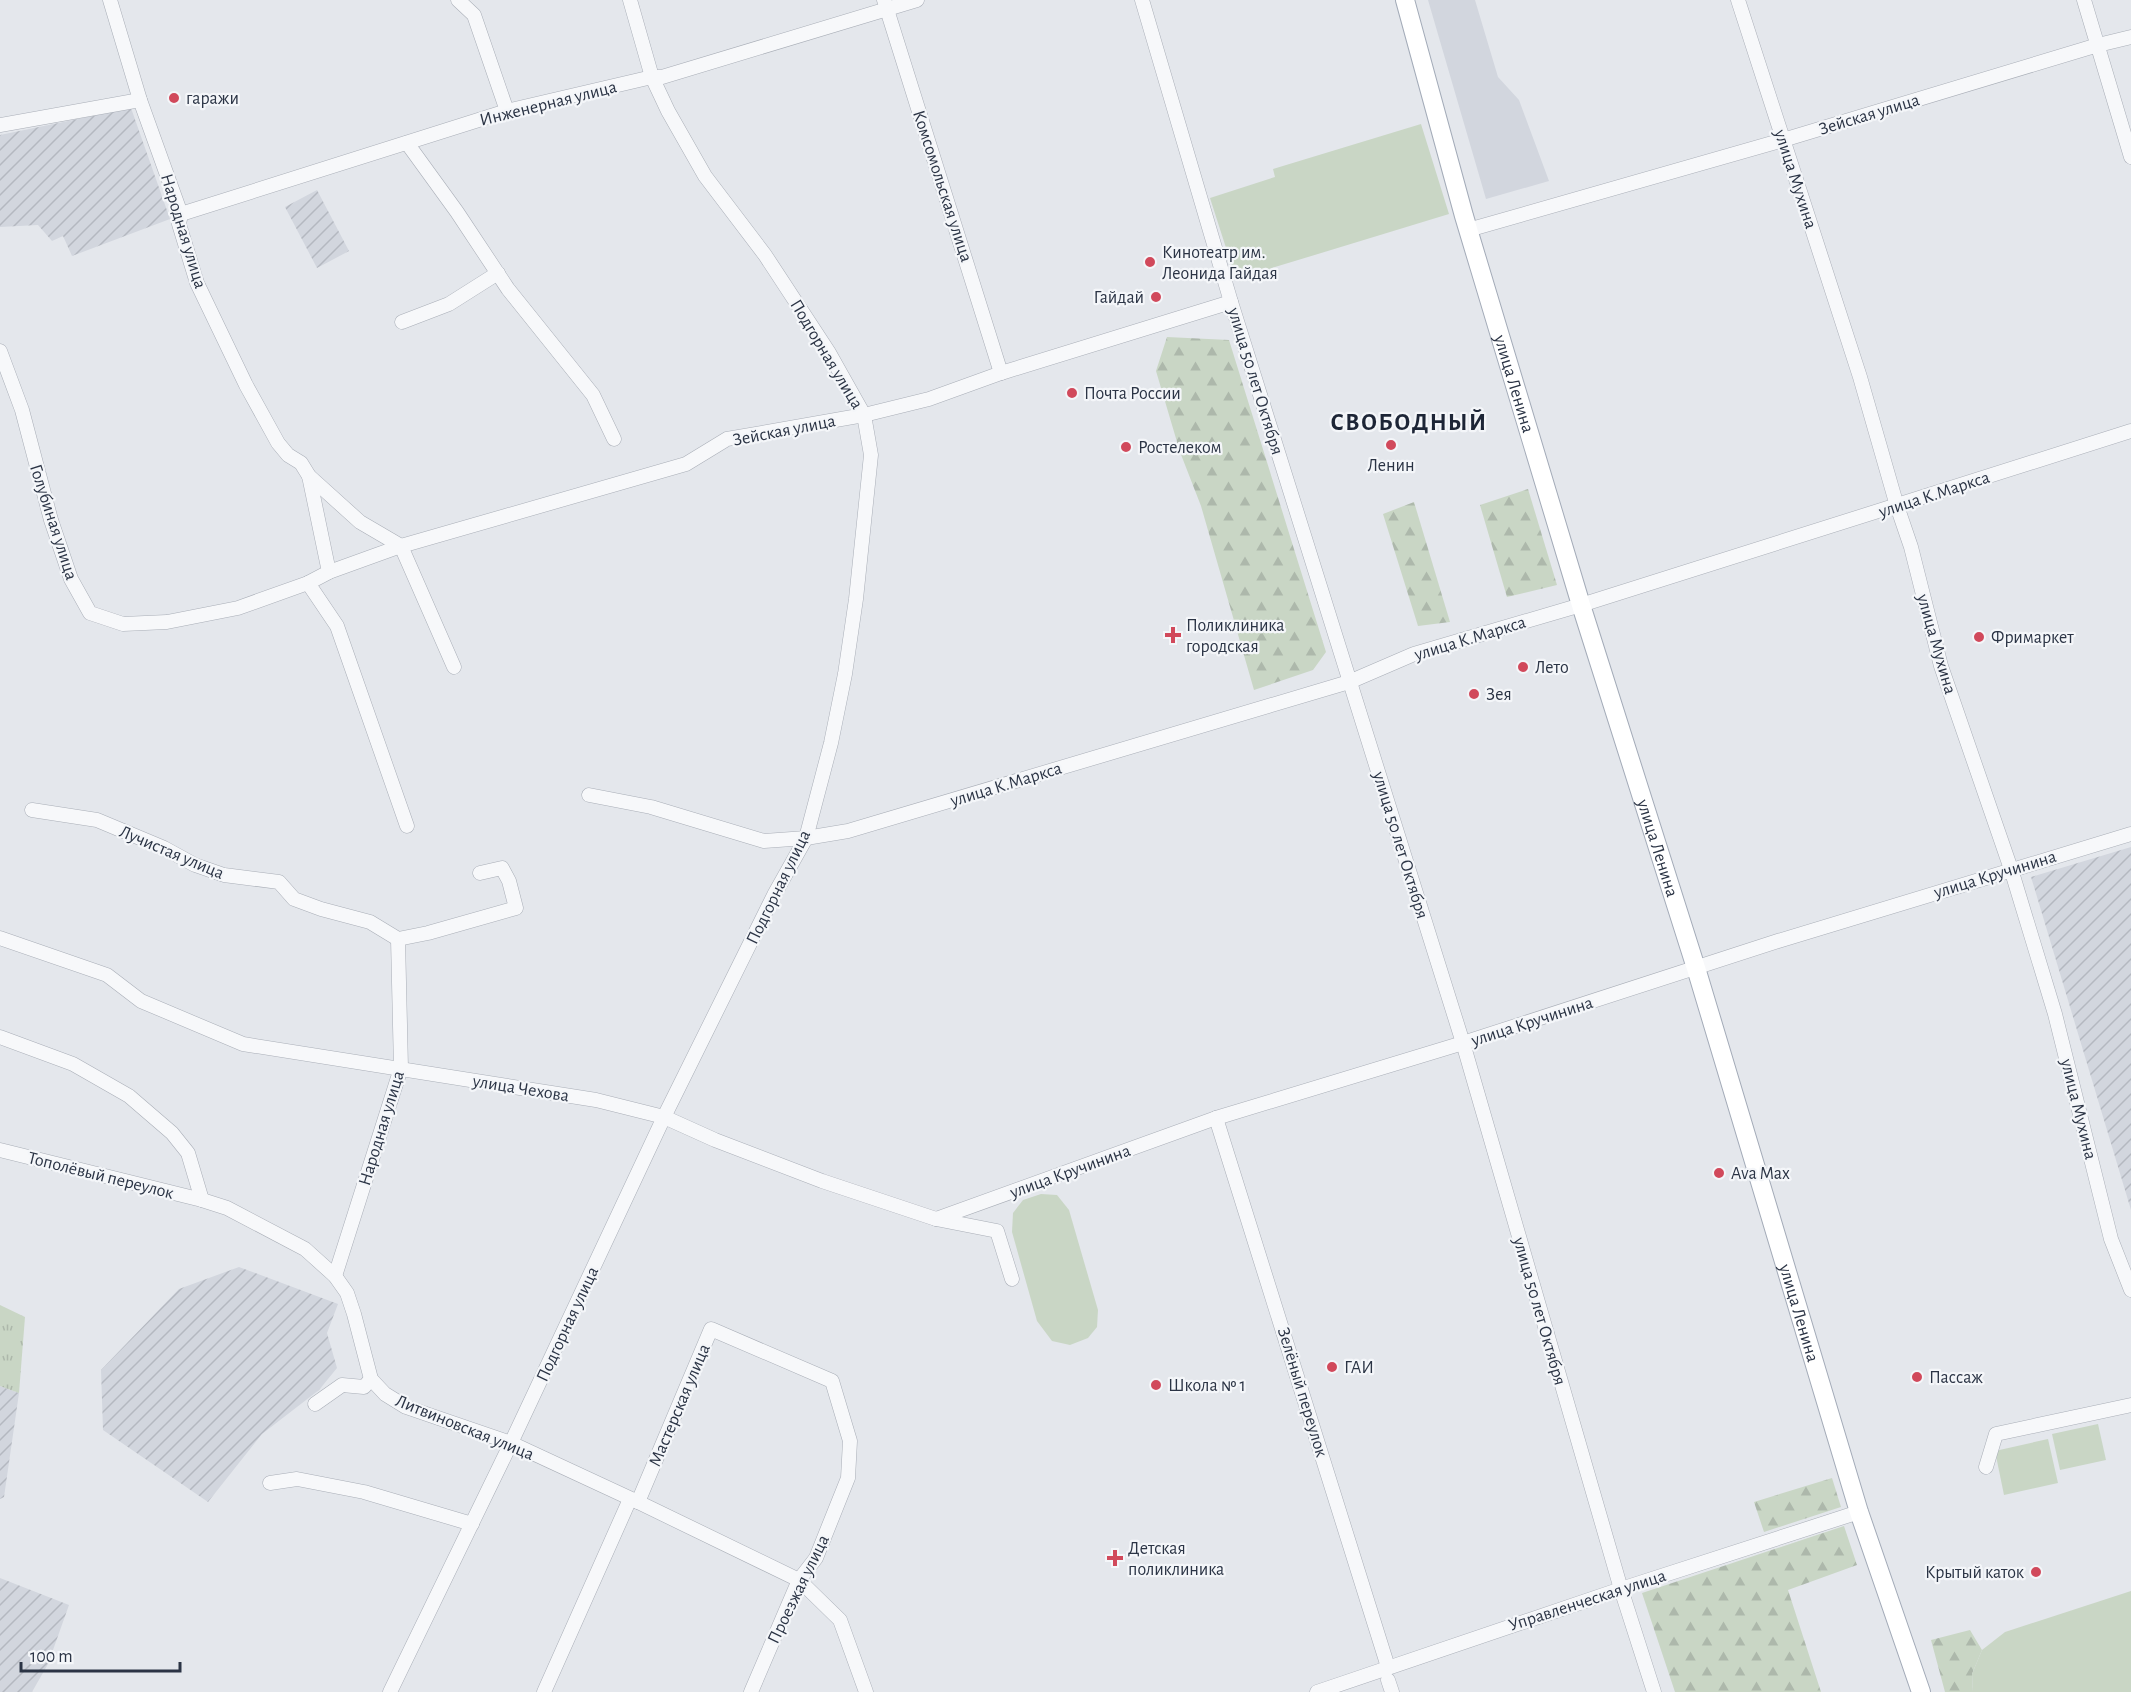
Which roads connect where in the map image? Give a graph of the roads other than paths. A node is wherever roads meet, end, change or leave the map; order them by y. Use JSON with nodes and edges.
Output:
{"nodes":[{"id":1,"x":110,"y":0,"type":"edge"},
{"id":2,"x":458,"y":0,"type":"edge"},
{"id":3,"x":630,"y":0,"type":"edge"},
{"id":4,"x":916,"y":0,"type":"edge"},
{"id":5,"x":1142,"y":0,"type":"edge"},
{"id":6,"x":1405,"y":0,"type":"edge"},
{"id":7,"x":1738,"y":0,"type":"edge"},
{"id":8,"x":2084,"y":0,"type":"edge"},
{"id":9,"x":885,"y":5,"type":"edge"},
{"id":10,"x":2131,"y":37,"type":"edge"},
{"id":11,"x":2098,"y":45,"type":"junction"},
{"id":12,"x":652,"y":77,"type":"junction"},
{"id":13,"x":140,"y":100,"type":"junction"},
{"id":14,"x":507,"y":111,"type":"junction"},
{"id":15,"x":0,"y":125,"type":"edge"},
{"id":16,"x":1783,"y":140,"type":"junction"},
{"id":17,"x":407,"y":143,"type":"junction"},
{"id":18,"x":2131,"y":157,"type":"edge"},
{"id":19,"x":181,"y":214,"type":"junction"},
{"id":20,"x":1468,"y":230,"type":"junction"},
{"id":21,"x":498,"y":273,"type":"junction"},
{"id":22,"x":1231,"y":302,"type":"junction"},
{"id":23,"x":402,"y":322,"type":"dead end"},
{"id":24,"x":0,"y":351,"type":"edge"},
{"id":25,"x":1001,"y":373,"type":"junction"},
{"id":26,"x":864,"y":416,"type":"junction"},
{"id":27,"x":2131,"y":431,"type":"edge"},
{"id":28,"x":614,"y":439,"type":"dead end"},
{"id":29,"x":309,"y":476,"type":"junction"},
{"id":30,"x":1897,"y":506,"type":"junction"},
{"id":31,"x":401,"y":546,"type":"junction"},
{"id":32,"x":329,"y":572,"type":"junction"},
{"id":33,"x":308,"y":583,"type":"junction"},
{"id":34,"x":1581,"y":605,"type":"junction"},
{"id":35,"x":454,"y":667,"type":"dead end"},
{"id":36,"x":1349,"y":682,"type":"junction"},
{"id":37,"x":590,"y":795,"type":"dead end"},
{"id":38,"x":32,"y":810,"type":"dead end"},
{"id":39,"x":407,"y":826,"type":"dead end"},
{"id":40,"x":2131,"y":834,"type":"edge"},
{"id":41,"x":806,"y":838,"type":"junction"},
{"id":42,"x":2011,"y":869,"type":"junction"},
{"id":43,"x":480,"y":873,"type":"dead end"},
{"id":44,"x":0,"y":938,"type":"edge"},
{"id":45,"x":398,"y":939,"type":"junction"},
{"id":46,"x":1696,"y":968,"type":"junction"},
{"id":47,"x":0,"y":1037,"type":"edge"},
{"id":48,"x":1463,"y":1043,"type":"junction"},
{"id":49,"x":401,"y":1068,"type":"junction"},
{"id":50,"x":664,"y":1117,"type":"junction"},
{"id":51,"x":1216,"y":1118,"type":"junction"},
{"id":52,"x":0,"y":1150,"type":"edge"},
{"id":53,"x":202,"y":1200,"type":"junction"},
{"id":54,"x":936,"y":1219,"type":"junction"},
{"id":55,"x":335,"y":1276,"type":"junction"},
{"id":56,"x":1012,"y":1279,"type":"dead end"},
{"id":57,"x":2131,"y":1290,"type":"edge"},
{"id":58,"x":371,"y":1379,"type":"junction"},
{"id":59,"x":832,"y":1381,"type":"joint"},
{"id":60,"x":315,"y":1404,"type":"dead end"},
{"id":61,"x":2131,"y":1404,"type":"edge"},
{"id":62,"x":511,"y":1443,"type":"junction"},
{"id":63,"x":1986,"y":1467,"type":"dead end"},
{"id":64,"x":270,"y":1483,"type":"dead end"},
{"id":65,"x":634,"y":1500,"type":"junction"},
{"id":66,"x":1859,"y":1512,"type":"junction"},
{"id":67,"x":472,"y":1524,"type":"junction"},
{"id":68,"x":799,"y":1580,"type":"junction"},
{"id":69,"x":1620,"y":1589,"type":"junction"},
{"id":70,"x":1390,"y":1680,"type":"edge"},
{"id":71,"x":390,"y":1692,"type":"edge"},
{"id":72,"x":544,"y":1692,"type":"edge"},
{"id":73,"x":751,"y":1692,"type":"edge"},
{"id":74,"x":866,"y":1692,"type":"edge"},
{"id":75,"x":1317,"y":1692,"type":"edge"},
{"id":76,"x":1654,"y":1692,"type":"edge"},
{"id":77,"x":1921,"y":1692,"type":"edge"}],
"edges":[{"from":1,"to":13,"type":"street","name":"Народная улица"},
{"from":2,"to":14,"type":"street"},
{"from":3,"to":12,"type":"street","name":"Подгорная улица"},
{"from":4,"to":9,"type":"street","name":"Инженерная улица"},
{"from":5,"to":22,"type":"street","name":"улица 50 лет Октября"},
{"from":6,"to":20,"type":"main road","name":"улица Ленина"},
{"from":7,"to":16,"type":"street","name":"улица Мухина"},
{"from":8,"to":11,"type":"street"},
{"from":9,"to":12,"type":"street","name":"Инженерная улица"},
{"from":9,"to":25,"type":"street","name":"Комсомольская улица"},
{"from":10,"to":11,"type":"street","name":"Зейская улица"},
{"from":11,"to":16,"type":"street","name":"Зейская улица"},
{"from":11,"to":18,"type":"street"},
{"from":12,"to":14,"type":"street","name":"Инженерная улица"},
{"from":12,"to":26,"type":"street","name":"Подгорная улица"},
{"from":13,"to":15,"type":"street"},
{"from":13,"to":19,"type":"street","name":"Народная улица"},
{"from":14,"to":17,"type":"street","name":"Инженерная улица"},
{"from":16,"to":20,"type":"street","name":"Зейская улица"},
{"from":16,"to":30,"type":"street","name":"улица Мухина"},
{"from":17,"to":19,"type":"street","name":"Инженерная улица"},
{"from":17,"to":21,"type":"street"},
{"from":19,"to":29,"type":"street","name":"Народная улица"},
{"from":20,"to":34,"type":"main road","name":"улица Ленина"},
{"from":21,"to":23,"type":"street"},
{"from":21,"to":28,"type":"street"},
{"from":22,"to":25,"type":"street","name":"Зейская улица"},
{"from":22,"to":36,"type":"street","name":"улица 50 лет Октября"},
{"from":24,"to":33,"type":"street","name":"Голубиная улица"},
{"from":25,"to":26,"type":"street","name":"Зейская улица"},
{"from":26,"to":31,"type":"street","name":"Зейская улица"},
{"from":26,"to":41,"type":"street","name":"Подгорная улица"},
{"from":27,"to":30,"type":"street","name":"улица К.Маркса"},
{"from":29,"to":31,"type":"street","name":"Народная улица"},
{"from":29,"to":32,"type":"street"},
{"from":30,"to":34,"type":"street","name":"улица К.Маркса"},
{"from":30,"to":42,"type":"street","name":"улица Мухина"},
{"from":31,"to":32,"type":"street","name":"Зейская улица"},
{"from":31,"to":35,"type":"street"},
{"from":32,"to":33,"type":"street","name":"Зейская улица"},
{"from":33,"to":39,"type":"street"},
{"from":34,"to":36,"type":"street","name":"улица К.Маркса"},
{"from":34,"to":46,"type":"main road","name":"улица Ленина"},
{"from":36,"to":41,"type":"street","name":"улица К.Маркса"},
{"from":36,"to":48,"type":"street","name":"улица 50 лет Октября"},
{"from":37,"to":41,"type":"street","name":"улица К.Маркса"},
{"from":38,"to":45,"type":"street","name":"Лучистая улица"},
{"from":40,"to":42,"type":"street","name":"улица Кручинина"},
{"from":41,"to":50,"type":"street","name":"Подгорная улица"},
{"from":42,"to":46,"type":"street","name":"улица Кручинина"},
{"from":42,"to":57,"type":"street","name":"улица Мухина"},
{"from":43,"to":45,"type":"street"},
{"from":44,"to":49,"type":"street","name":"улица Чехова"},
{"from":45,"to":49,"type":"street","name":"Народная улица"},
{"from":46,"to":48,"type":"street","name":"улица Кручинина"},
{"from":46,"to":66,"type":"main road","name":"улица Ленина"},
{"from":47,"to":53,"type":"street"},
{"from":48,"to":51,"type":"street","name":"улица Кручинина"},
{"from":48,"to":69,"type":"street","name":"улица 50 лет Октября"},
{"from":49,"to":50,"type":"street","name":"улица Чехова"},
{"from":49,"to":55,"type":"street","name":"Народная улица"},
{"from":50,"to":54,"type":"street","name":"улица Чехова"},
{"from":50,"to":62,"type":"street","name":"Подгорная улица"},
{"from":51,"to":54,"type":"street","name":"улица Кручинина"},
{"from":51,"to":70,"type":"street","name":"Зелёный переулок"},
{"from":52,"to":53,"type":"street","name":"Тополёвый переулок"},
{"from":53,"to":55,"type":"street"},
{"from":54,"to":56,"type":"street","name":"улица Чехова"},
{"from":55,"to":58,"type":"street"},
{"from":58,"to":60,"type":"street"},
{"from":58,"to":62,"type":"street","name":"Литвиновская улица"},
{"from":59,"to":65,"type":"street","name":"Мастерская улица"},
{"from":59,"to":68,"type":"street","name":"Проезжая улица"},
{"from":61,"to":63,"type":"street"},
{"from":62,"to":65,"type":"street","name":"Литвиновская улица"},
{"from":62,"to":67,"type":"street","name":"Подгорная улица"},
{"from":64,"to":67,"type":"street"},
{"from":65,"to":68,"type":"street","name":"Литвиновская улица"},
{"from":65,"to":72,"type":"street","name":"Мастерская улица"},
{"from":66,"to":69,"type":"street","name":"Управленческая улица"},
{"from":66,"to":77,"type":"main road","name":"улица Ленина"},
{"from":67,"to":71,"type":"street","name":"Подгорная улица"},
{"from":68,"to":73,"type":"street","name":"Проезжая улица"},
{"from":68,"to":74,"type":"street","name":"Литвиновская улица"},
{"from":69,"to":70,"type":"street","name":"Управленческая улица"},
{"from":69,"to":76,"type":"street","name":"улица 50 лет Октября"},
{"from":70,"to":75,"type":"street","name":"Управленческая улица"}]}
